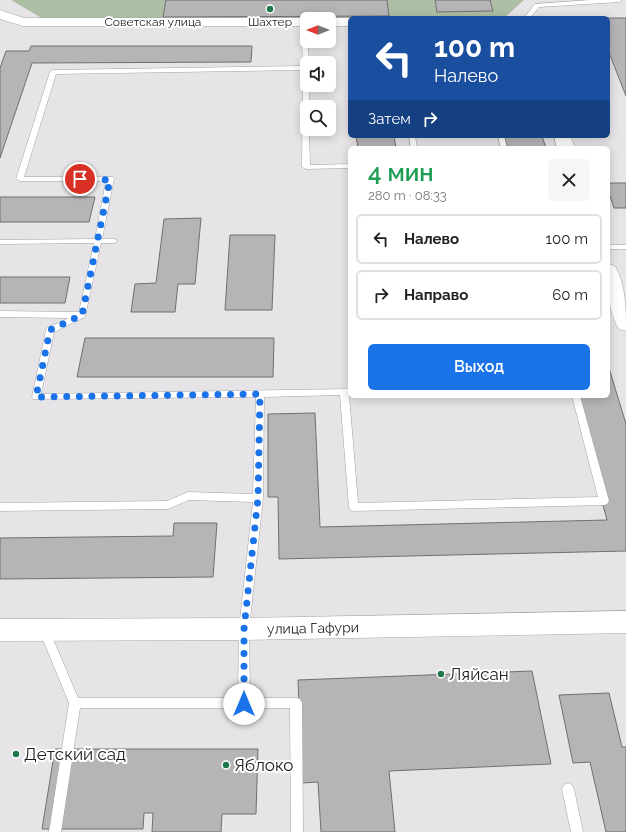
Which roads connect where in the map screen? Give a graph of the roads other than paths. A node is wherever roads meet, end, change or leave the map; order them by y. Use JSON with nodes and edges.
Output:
{"nodes":[{"id":1,"x":619,"y":0,"type":"edge"},
{"id":2,"x":0,"y":14,"type":"edge"},
{"id":3,"x":528,"y":16,"type":"edge"},
{"id":4,"x":300,"y":22,"type":"edge"},
{"id":5,"x":336,"y":22,"type":"edge"},
{"id":6,"x":348,"y":22,"type":"edge"},
{"id":7,"x":300,"y":68,"type":"edge"},
{"id":8,"x":306,"y":92,"type":"edge"},
{"id":9,"x":348,"y":166,"type":"edge"},
{"id":10,"x":98,"y":241,"type":"junction"},
{"id":11,"x":114,"y":241,"type":"dead end"},
{"id":12,"x":0,"y":242,"type":"edge"},
{"id":13,"x":626,"y":246,"type":"edge"},
{"id":14,"x":610,"y":247,"type":"edge"},
{"id":15,"x":610,"y":276,"type":"edge"},
{"id":16,"x":0,"y":314,"type":"edge"},
{"id":17,"x":82,"y":315,"type":"junction"},
{"id":18,"x":626,"y":324,"type":"edge"},
{"id":19,"x":347,"y":392,"type":"edge"},
{"id":20,"x":260,"y":394,"type":"junction"},
{"id":21,"x":577,"y":398,"type":"edge"},
{"id":22,"x":258,"y":498,"type":"junction"},
{"id":23,"x":0,"y":507,"type":"edge"},
{"id":24,"x":626,"y":622,"type":"edge"},
{"id":25,"x":244,"y":629,"type":"junction"},
{"id":26,"x":0,"y":630,"type":"edge"},
{"id":27,"x":44,"y":630,"type":"junction"},
{"id":28,"x":75,"y":704,"type":"junction"},
{"id":29,"x":244,"y":704,"type":"junction"},
{"id":30,"x":568,"y":788,"type":"dead end"},
{"id":31,"x":55,"y":832,"type":"edge"},
{"id":32,"x":297,"y":832,"type":"edge"},
{"id":33,"x":577,"y":832,"type":"edge"}],
"edges":[{"from":1,"to":3,"type":"lane"},
{"from":2,"to":4,"type":"street","name":"Советская улица"},
{"from":5,"to":6,"type":"street"},
{"from":7,"to":10,"type":"lane"},
{"from":8,"to":9,"type":"lane"},
{"from":10,"to":11,"type":"lane"},
{"from":10,"to":12,"type":"lane"},
{"from":10,"to":17,"type":"lane"},
{"from":13,"to":14,"type":"lane"},
{"from":15,"to":18,"type":"street"},
{"from":16,"to":17,"type":"lane"},
{"from":17,"to":20,"type":"lane"},
{"from":19,"to":20,"type":"lane"},
{"from":19,"to":21,"type":"lane"},
{"from":20,"to":22,"type":"lane"},
{"from":22,"to":23,"type":"lane"},
{"from":22,"to":25,"type":"lane"},
{"from":24,"to":25,"type":"street","name":"улица Гафури"},
{"from":25,"to":27,"type":"street","name":"улица Гафури"},
{"from":25,"to":29,"type":"lane"},
{"from":26,"to":27,"type":"street","name":"улица Гафури"},
{"from":27,"to":28,"type":"lane"},
{"from":28,"to":29,"type":"lane"},
{"from":28,"to":31,"type":"lane"},
{"from":29,"to":32,"type":"lane"},
{"from":30,"to":33,"type":"lane"}]}
